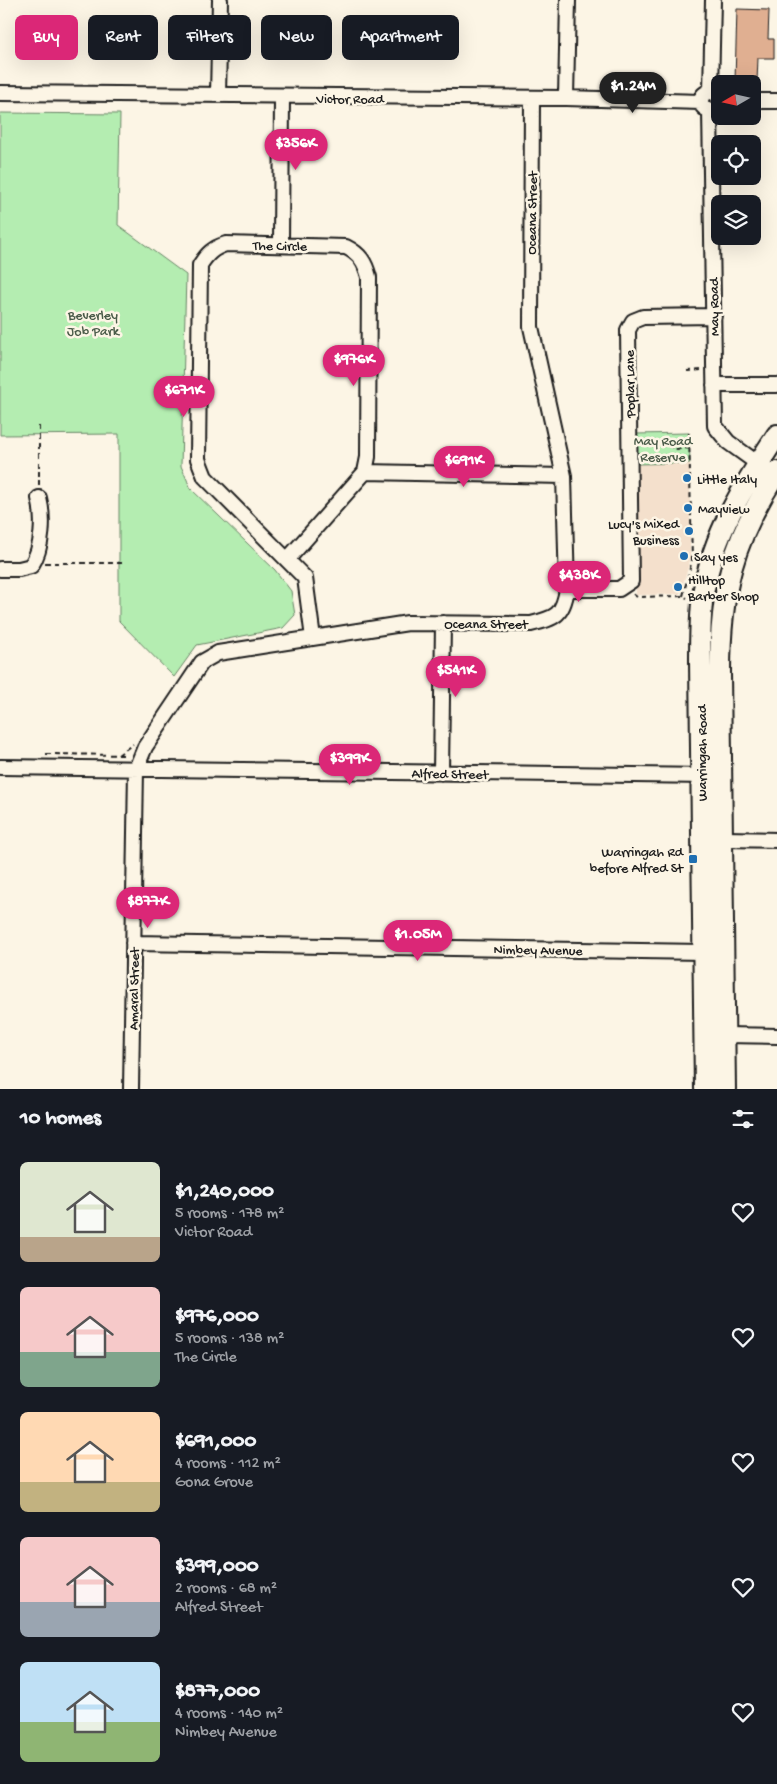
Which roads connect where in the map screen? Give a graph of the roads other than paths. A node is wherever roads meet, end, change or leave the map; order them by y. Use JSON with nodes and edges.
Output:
{"nodes":[{"id":1,"x":220,"y":0,"type":"edge"},
{"id":2,"x":568,"y":0,"type":"edge"},
{"id":3,"x":712,"y":0,"type":"edge"},
{"id":4,"x":712,"y":75,"type":"edge"},
{"id":5,"x":0,"y":93,"type":"edge"},
{"id":6,"x":218,"y":95,"type":"junction"},
{"id":7,"x":282,"y":97,"type":"junction"},
{"id":8,"x":532,"y":98,"type":"junction"},
{"id":9,"x":566,"y":98,"type":"junction"},
{"id":10,"x":711,"y":101,"type":"edge"},
{"id":11,"x":761,"y":101,"type":"edge"},
{"id":12,"x":777,"y":102,"type":"edge"},
{"id":13,"x":712,"y":125,"type":"edge"},
{"id":14,"x":281,"y":244,"type":"junction"},
{"id":15,"x":714,"y":316,"type":"junction"},
{"id":16,"x":714,"y":385,"type":"junction"},
{"id":17,"x":777,"y":385,"type":"edge"},
{"id":18,"x":777,"y":436,"type":"edge"},
{"id":19,"x":758,"y":465,"type":"junction"},
{"id":20,"x":365,"y":472,"type":"junction"},
{"id":21,"x":776,"y":474,"type":"edge"},
{"id":22,"x":564,"y":476,"type":"junction"},
{"id":23,"x":39,"y":498,"type":"road end"},
{"id":24,"x":287,"y":560,"type":"junction"},
{"id":25,"x":0,"y":569,"type":"edge"},
{"id":26,"x":567,"y":589,"type":"junction"},
{"id":27,"x":443,"y":623,"type":"junction"},
{"id":28,"x":313,"y":638,"type":"junction"},
{"id":29,"x":0,"y":767,"type":"edge"},
{"id":30,"x":136,"y":769,"type":"junction"},
{"id":31,"x":441,"y":773,"type":"junction"},
{"id":32,"x":711,"y":776,"type":"junction"},
{"id":33,"x":723,"y":839,"type":"junction"},
{"id":34,"x":777,"y":840,"type":"edge"},
{"id":35,"x":133,"y":943,"type":"junction"},
{"id":36,"x":703,"y":952,"type":"junction"},
{"id":37,"x":724,"y":1035,"type":"junction"},
{"id":38,"x":777,"y":1036,"type":"edge"},
{"id":39,"x":131,"y":1089,"type":"edge"},
{"id":40,"x":705,"y":1089,"type":"edge"},
{"id":41,"x":725,"y":1089,"type":"edge"}],
"edges":[{"from":1,"to":6,"type":"street"},
{"from":2,"to":9,"type":"street"},
{"from":3,"to":4,"type":"street","name":"May Road"},
{"from":5,"to":6,"type":"street","name":"Victor Road"},
{"from":6,"to":7,"type":"street","name":"Victor Road"},
{"from":7,"to":8,"type":"street","name":"Victor Road"},
{"from":7,"to":14,"type":"street"},
{"from":8,"to":9,"type":"street","name":"Victor Road"},
{"from":8,"to":22,"type":"street","name":"Oceana Street"},
{"from":9,"to":10,"type":"street","name":"Victor Road"},
{"from":11,"to":12,"type":"street"},
{"from":13,"to":15,"type":"street","name":"May Road"},
{"from":14,"to":20,"type":"street","name":"The Circle"},
{"from":14,"to":24,"type":"street","name":"The Circle"},
{"from":15,"to":16,"type":"street","name":"May Road"},
{"from":15,"to":26,"type":"street","name":"Poplar Lane"},
{"from":16,"to":17,"type":"street"},
{"from":16,"to":19,"type":"street","name":"May Road"},
{"from":18,"to":19,"type":"highway","name":"Warringah Road"},
{"from":19,"to":21,"type":"street","name":"May Road"},
{"from":19,"to":32,"type":"highway","name":"Warringah Road"},
{"from":20,"to":22,"type":"street"},
{"from":20,"to":24,"type":"street"},
{"from":21,"to":32,"type":"highway","name":"Warringah Road"},
{"from":22,"to":26,"type":"street","name":"Oceana Street"},
{"from":23,"to":25,"type":"street"},
{"from":24,"to":28,"type":"street","name":"The Circle"},
{"from":26,"to":27,"type":"street","name":"Oceana Street"},
{"from":27,"to":28,"type":"street","name":"Oceana Street"},
{"from":27,"to":31,"type":"street"},
{"from":28,"to":30,"type":"street","name":"Oceana Street"},
{"from":29,"to":30,"type":"street","name":"Alfred Street"},
{"from":30,"to":31,"type":"street","name":"Alfred Street"},
{"from":30,"to":35,"type":"street","name":"Amaral Street"},
{"from":31,"to":32,"type":"street","name":"Alfred Street"},
{"from":32,"to":33,"type":"highway","name":"Warringah Road"},
{"from":32,"to":36,"type":"highway","name":"Warringah Road"},
{"from":33,"to":34,"type":"street"},
{"from":33,"to":37,"type":"highway","name":"Warringah Road"},
{"from":35,"to":36,"type":"street","name":"Nimbey Avenue"},
{"from":35,"to":39,"type":"street","name":"Amaral Street"},
{"from":36,"to":40,"type":"highway","name":"Warringah Road"},
{"from":37,"to":38,"type":"street"},
{"from":37,"to":41,"type":"highway","name":"Warringah Road"}]}
